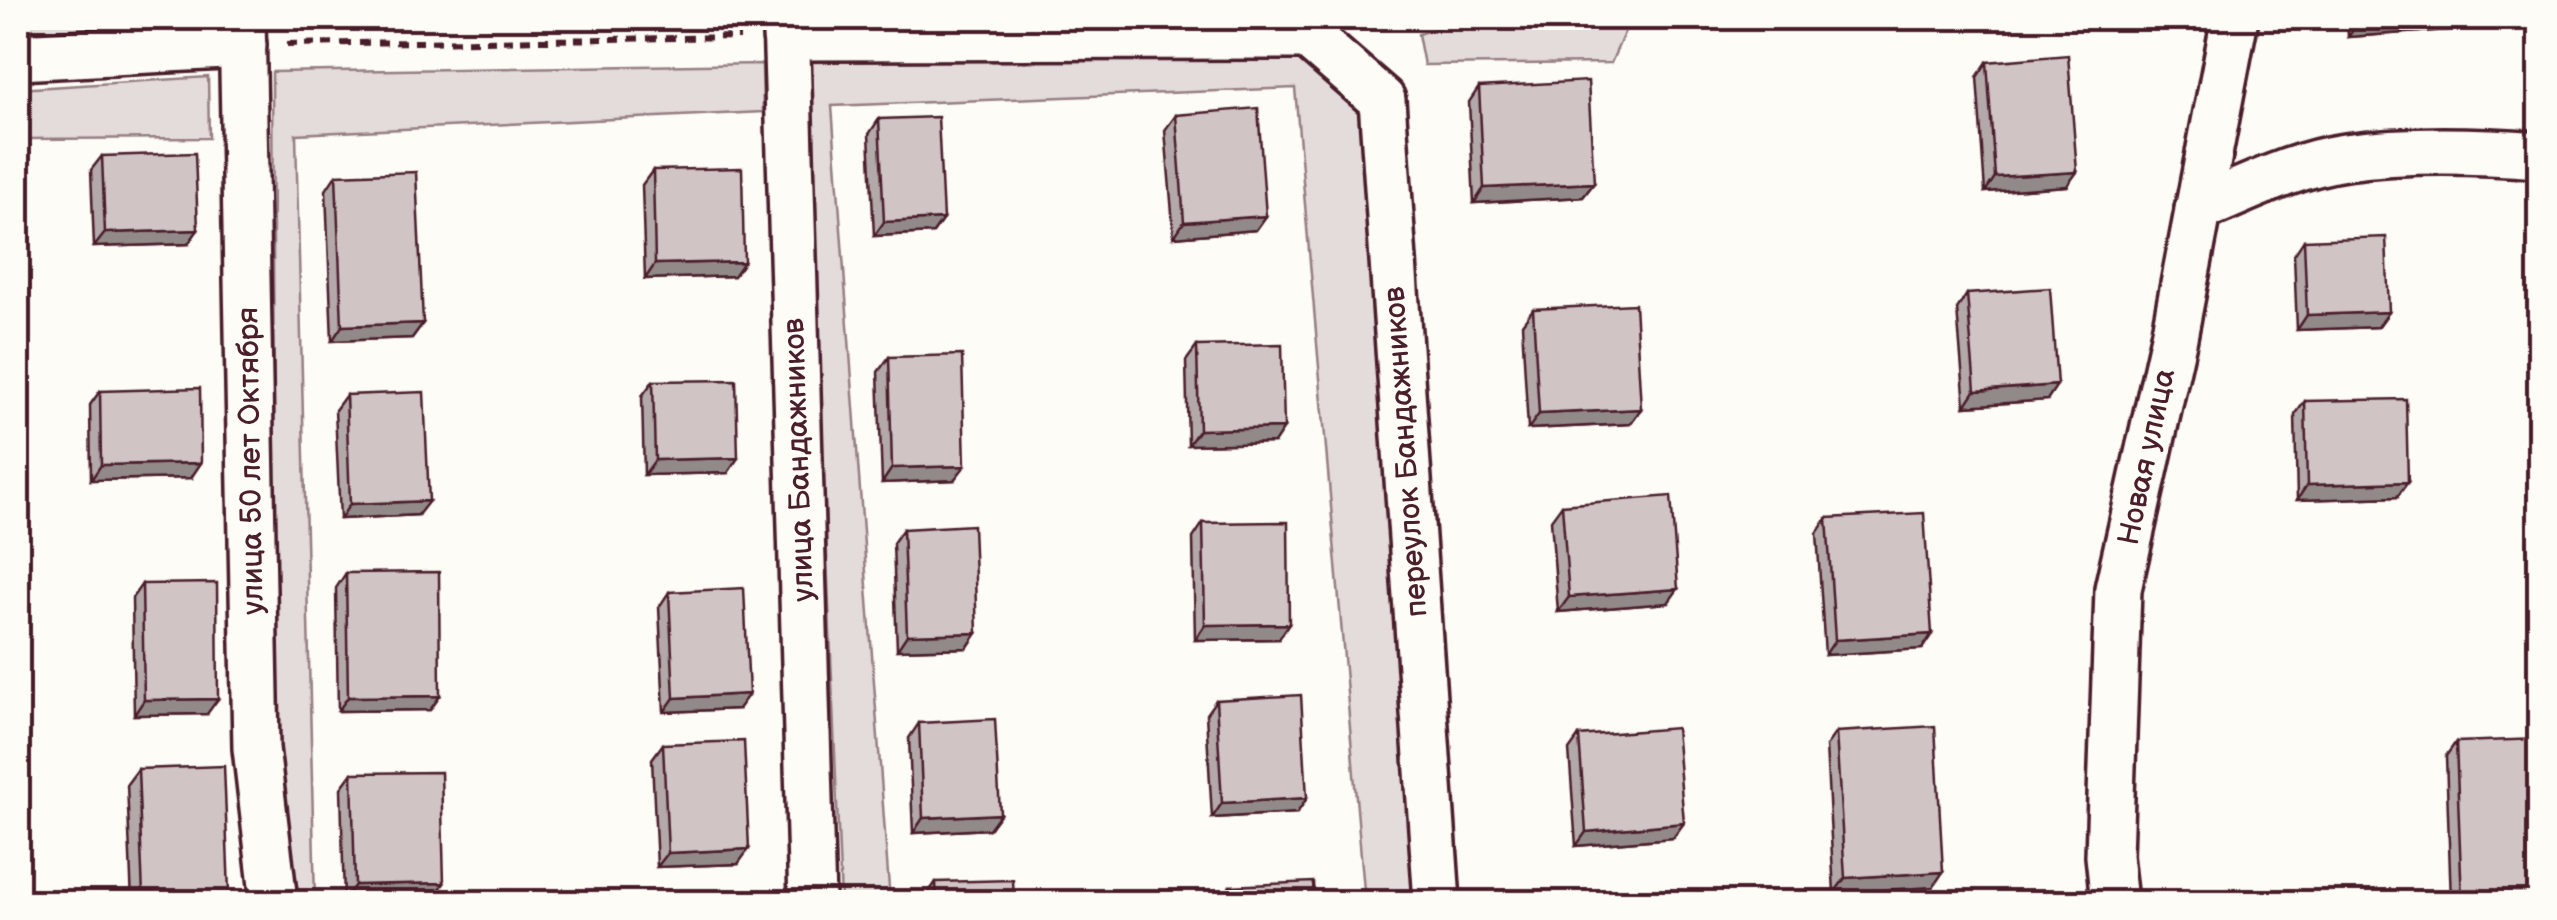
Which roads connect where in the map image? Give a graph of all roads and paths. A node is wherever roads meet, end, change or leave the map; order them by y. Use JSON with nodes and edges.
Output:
{"nodes":[{"id":1,"x":2235,"y":18,"type":"edge"},
{"id":2,"x":786,"y":27,"type":"edge"},
{"id":3,"x":242,"y":31,"type":"edge"},
{"id":4,"x":18,"y":57,"type":"edge"},
{"id":5,"x":2540,"y":155,"type":"edge"},
{"id":6,"x":2198,"y":209,"type":"junction"},
{"id":7,"x":274,"y":902,"type":"edge"},
{"id":8,"x":812,"y":902,"type":"edge"},
{"id":9,"x":1437,"y":902,"type":"edge"},
{"id":10,"x":2114,"y":902,"type":"edge"}],
"edges":[{"from":1,"to":6,"type":"street","name":"Новая улица"},
{"from":2,"to":3,"type":"path"},
{"from":2,"to":8,"type":"street","name":"улица Бандажников"},
{"from":2,"to":9,"type":"street","name":"переулок Бандажников"},
{"from":3,"to":4,"type":"street"},
{"from":3,"to":7,"type":"street","name":"улица 50 лет Октября"},
{"from":5,"to":6,"type":"street"},
{"from":6,"to":10,"type":"street","name":"Новая улица"}]}
